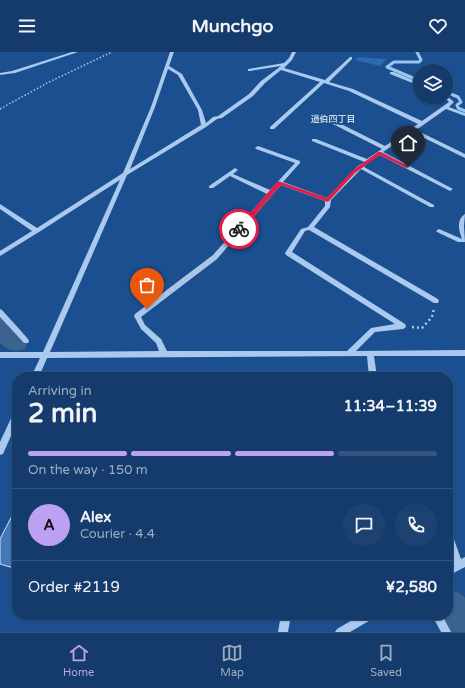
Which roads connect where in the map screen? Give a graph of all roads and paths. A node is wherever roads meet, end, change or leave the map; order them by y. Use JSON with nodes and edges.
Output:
{"nodes":[{"id":1,"x":76,"y":52,"type":"edge"},
{"id":2,"x":112,"y":52,"type":"edge"},
{"id":3,"x":172,"y":52,"type":"edge"},
{"id":4,"x":294,"y":52,"type":"edge"},
{"id":5,"x":352,"y":58,"type":"dead end"},
{"id":6,"x":282,"y":66,"type":"junction"},
{"id":7,"x":167,"y":67,"type":"junction"},
{"id":8,"x":250,"y":70,"type":"dead end"},
{"id":9,"x":392,"y":73,"type":"dead end"},
{"id":10,"x":0,"y":74,"type":"edge"},
{"id":11,"x":324,"y":82,"type":"junction"},
{"id":12,"x":413,"y":82,"type":"edge"},
{"id":13,"x":450,"y":104,"type":"edge"},
{"id":14,"x":446,"y":107,"type":"junction"},
{"id":15,"x":0,"y":109,"type":"edge"},
{"id":16,"x":465,"y":115,"type":"edge"},
{"id":17,"x":329,"y":120,"type":"dead end"},
{"id":18,"x":421,"y":123,"type":"junction"},
{"id":19,"x":204,"y":126,"type":"junction"},
{"id":20,"x":272,"y":128,"type":"dead end"},
{"id":21,"x":412,"y":130,"type":"junction"},
{"id":22,"x":314,"y":140,"type":"dead end"},
{"id":23,"x":258,"y":148,"type":"dead end"},
{"id":24,"x":386,"y":149,"type":"junction"},
{"id":25,"x":380,"y":153,"type":"junction"},
{"id":26,"x":465,"y":156,"type":"edge"},
{"id":27,"x":367,"y":161,"type":"junction"},
{"id":28,"x":360,"y":167,"type":"junction"},
{"id":29,"x":125,"y":174,"type":"junction"},
{"id":30,"x":280,"y":182,"type":"junction"},
{"id":31,"x":211,"y":187,"type":"dead end"},
{"id":32,"x":450,"y":189,"type":"dead end"},
{"id":33,"x":271,"y":193,"type":"junction"},
{"id":34,"x":328,"y":200,"type":"junction"},
{"id":35,"x":0,"y":206,"type":"edge"},
{"id":36,"x":432,"y":206,"type":"dead end"},
{"id":37,"x":465,"y":216,"type":"edge"},
{"id":38,"x":310,"y":228,"type":"junction"},
{"id":39,"x":37,"y":231,"type":"junction"},
{"id":40,"x":439,"y":231,"type":"dead end"},
{"id":41,"x":465,"y":240,"type":"edge"},
{"id":42,"x":0,"y":254,"type":"edge"},
{"id":43,"x":436,"y":301,"type":"joint"},
{"id":44,"x":0,"y":312,"type":"edge"},
{"id":45,"x":403,"y":326,"type":"junction"},
{"id":46,"x":26,"y":341,"type":"dead end"},
{"id":47,"x":349,"y":353,"type":"junction"},
{"id":48,"x":370,"y":353,"type":"junction"},
{"id":49,"x":465,"y":353,"type":"edge"},
{"id":50,"x":45,"y":354,"type":"junction"},
{"id":51,"x":164,"y":354,"type":"junction"},
{"id":52,"x":0,"y":355,"type":"edge"},
{"id":53,"x":36,"y":372,"type":"edge"},
{"id":54,"x":372,"y":372,"type":"edge"},
{"id":55,"x":12,"y":425,"type":"edge"},
{"id":56,"x":0,"y":451,"type":"edge"},
{"id":57,"x":453,"y":545,"type":"edge"},
{"id":58,"x":462,"y":564,"type":"edge"},
{"id":59,"x":453,"y":568,"type":"edge"},
{"id":60,"x":285,"y":620,"type":"edge"},
{"id":61,"x":362,"y":620,"type":"edge"},
{"id":62,"x":440,"y":620,"type":"edge"},
{"id":63,"x":283,"y":632,"type":"edge"},
{"id":64,"x":340,"y":632,"type":"edge"},
{"id":65,"x":446,"y":632,"type":"edge"}],
"edges":[{"from":1,"to":10,"type":"street"},
{"from":2,"to":15,"type":"path"},
{"from":3,"to":7,"type":"street"},
{"from":4,"to":6,"type":"street"},
{"from":5,"to":11,"type":"street"},
{"from":6,"to":8,"type":"street"},
{"from":6,"to":11,"type":"street"},
{"from":6,"to":19,"type":"street"},
{"from":7,"to":19,"type":"street"},
{"from":7,"to":29,"type":"street"},
{"from":9,"to":12,"type":"street"},
{"from":11,"to":18,"type":"street"},
{"from":11,"to":20,"type":"street"},
{"from":13,"to":14,"type":"street"},
{"from":14,"to":16,"type":"street"},
{"from":14,"to":18,"type":"street"},
{"from":17,"to":24,"type":"street"},
{"from":18,"to":21,"type":"street"},
{"from":19,"to":29,"type":"street"},
{"from":21,"to":24,"type":"street"},
{"from":21,"to":26,"type":"street"},
{"from":22,"to":27,"type":"street"},
{"from":23,"to":30,"type":"street"},
{"from":24,"to":25,"type":"street"},
{"from":25,"to":27,"type":"street"},
{"from":25,"to":32,"type":"street"},
{"from":27,"to":28,"type":"street"},
{"from":28,"to":34,"type":"street"},
{"from":28,"to":36,"type":"street"},
{"from":29,"to":39,"type":"street"},
{"from":29,"to":50,"type":"street"},
{"from":30,"to":33,"type":"street"},
{"from":30,"to":34,"type":"street"},
{"from":31,"to":33,"type":"street"},
{"from":33,"to":51,"type":"street"},
{"from":34,"to":38,"type":"street"},
{"from":35,"to":39,"type":"street"},
{"from":37,"to":41,"type":"street"},
{"from":38,"to":43,"type":"street"},
{"from":38,"to":45,"type":"street"},
{"from":39,"to":42,"type":"street"},
{"from":40,"to":41,"type":"street"},
{"from":43,"to":45,"type":"path"},
{"from":44,"to":46,"type":"street"},
{"from":45,"to":47,"type":"street"},
{"from":47,"to":48,"type":"street"},
{"from":47,"to":51,"type":"street"},
{"from":48,"to":49,"type":"street"},
{"from":48,"to":54,"type":"street"},
{"from":50,"to":51,"type":"street"},
{"from":50,"to":52,"type":"street"},
{"from":50,"to":53,"type":"street"},
{"from":55,"to":56,"type":"street"},
{"from":57,"to":58,"type":"street"},
{"from":58,"to":59,"type":"street"},
{"from":60,"to":63,"type":"street"},
{"from":61,"to":64,"type":"street"},
{"from":62,"to":65,"type":"street"}]}
